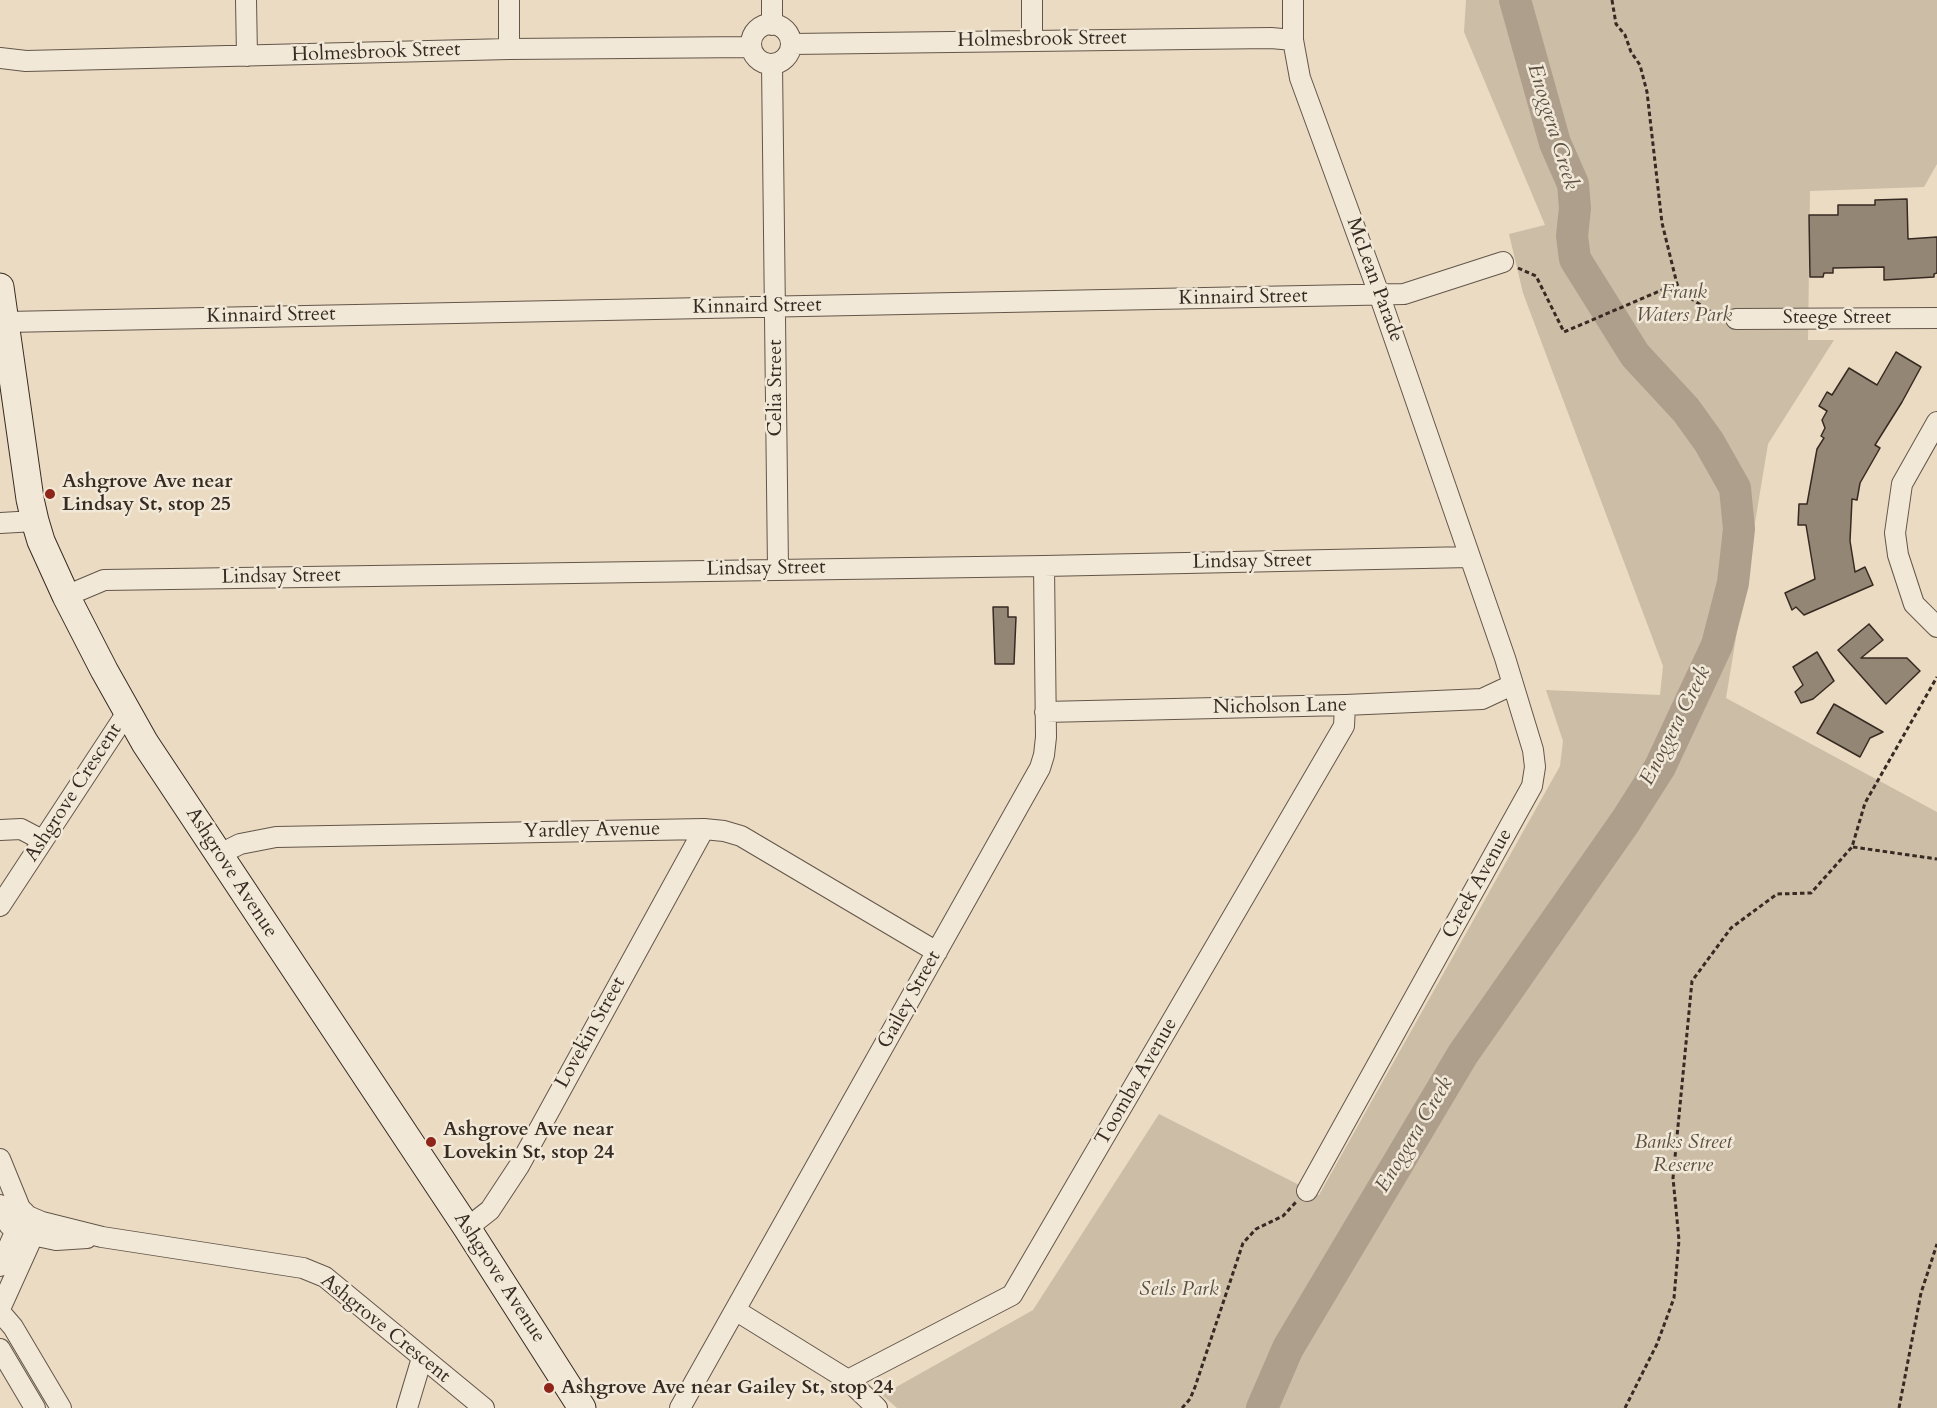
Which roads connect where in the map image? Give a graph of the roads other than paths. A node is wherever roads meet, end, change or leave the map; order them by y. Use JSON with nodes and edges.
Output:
{"nodes":[{"id":1,"x":246,"y":0,"type":"edge"},
{"id":2,"x":508,"y":0,"type":"edge"},
{"id":3,"x":772,"y":0,"type":"edge"},
{"id":4,"x":1032,"y":0,"type":"edge"},
{"id":5,"x":1293,"y":0,"type":"edge"},
{"id":6,"x":772,"y":25,"type":"junction"},
{"id":7,"x":1032,"y":40,"type":"junction"},
{"id":8,"x":1293,"y":40,"type":"junction"},
{"id":9,"x":791,"y":44,"type":"junction"},
{"id":10,"x":751,"y":47,"type":"junction"},
{"id":11,"x":509,"y":49,"type":"junction"},
{"id":12,"x":247,"y":56,"type":"junction"},
{"id":13,"x":0,"y":58,"type":"edge"},
{"id":14,"x":772,"y":64,"type":"junction"},
{"id":15,"x":1503,"y":262,"type":"road end"},
{"id":16,"x":0,"y":287,"type":"edge"},
{"id":17,"x":1380,"y":294,"type":"junction"},
{"id":18,"x":775,"y":307,"type":"junction"},
{"id":19,"x":1937,"y":318,"type":"edge"},
{"id":20,"x":1737,"y":319,"type":"road end"},
{"id":21,"x":6,"y":322,"type":"junction"},
{"id":22,"x":1937,"y":422,"type":"edge"},
{"id":23,"x":35,"y":521,"type":"junction"},
{"id":24,"x":0,"y":523,"type":"edge"},
{"id":25,"x":1470,"y":557,"type":"junction"},
{"id":26,"x":1044,"y":566,"type":"junction"},
{"id":27,"x":778,"y":568,"type":"junction"},
{"id":28,"x":66,"y":596,"type":"junction"},
{"id":29,"x":1937,"y":627,"type":"edge"},
{"id":30,"x":1512,"y":685,"type":"junction"},
{"id":31,"x":1345,"y":705,"type":"junction"},
{"id":32,"x":128,"y":711,"type":"junction"},
{"id":33,"x":1045,"y":712,"type":"junction"},
{"id":34,"x":704,"y":829,"type":"junction"},
{"id":35,"x":0,"y":830,"type":"edge"},
{"id":36,"x":42,"y":840,"type":"junction"},
{"id":37,"x":218,"y":855,"type":"junction"},
{"id":38,"x":0,"y":906,"type":"edge"},
{"id":39,"x":937,"y":952,"type":"junction"},
{"id":40,"x":0,"y":1159,"type":"edge"},
{"id":41,"x":1307,"y":1191,"type":"road end"},
{"id":42,"x":0,"y":1205,"type":"edge"},
{"id":43,"x":27,"y":1228,"type":"junction"},
{"id":44,"x":467,"y":1228,"type":"junction"},
{"id":45,"x":0,"y":1266,"type":"edge"},
{"id":46,"x":735,"y":1310,"type":"junction"},
{"id":47,"x":0,"y":1311,"type":"edge"},
{"id":48,"x":0,"y":1349,"type":"edge"},
{"id":49,"x":422,"y":1359,"type":"junction"},
{"id":50,"x":848,"y":1380,"type":"junction"},
{"id":51,"x":35,"y":1408,"type":"edge"},
{"id":52,"x":61,"y":1408,"type":"edge"},
{"id":53,"x":407,"y":1408,"type":"edge"},
{"id":54,"x":484,"y":1408,"type":"edge"},
{"id":55,"x":582,"y":1408,"type":"edge"},
{"id":56,"x":680,"y":1408,"type":"edge"},
{"id":57,"x":877,"y":1408,"type":"edge"}],
"edges":[{"from":1,"to":12,"type":"street"},
{"from":2,"to":11,"type":"street"},
{"from":3,"to":6,"type":"street"},
{"from":4,"to":7,"type":"street"},
{"from":5,"to":8,"type":"street","name":"McLean Parade"},
{"from":6,"to":9,"type":"street"},
{"from":6,"to":10,"type":"street"},
{"from":7,"to":8,"type":"street","name":"Holmesbrook Street"},
{"from":7,"to":9,"type":"street","name":"Holmesbrook Street"},
{"from":8,"to":17,"type":"street","name":"McLean Parade"},
{"from":9,"to":14,"type":"street"},
{"from":10,"to":11,"type":"street","name":"Holmesbrook Street"},
{"from":10,"to":14,"type":"street"},
{"from":11,"to":12,"type":"street","name":"Holmesbrook Street"},
{"from":12,"to":13,"type":"street","name":"Holmesbrook Street"},
{"from":14,"to":18,"type":"street","name":"Celia Street"},
{"from":15,"to":17,"type":"street","name":"Kinnaird Street"},
{"from":16,"to":21,"type":"main road","name":"Ashgrove Avenue"},
{"from":17,"to":18,"type":"street","name":"Kinnaird Street"},
{"from":17,"to":25,"type":"street","name":"McLean Parade"},
{"from":18,"to":21,"type":"street","name":"Kinnaird Street"},
{"from":18,"to":27,"type":"street","name":"Celia Street"},
{"from":19,"to":20,"type":"street","name":"Steege Street"},
{"from":21,"to":23,"type":"main road","name":"Ashgrove Avenue"},
{"from":22,"to":29,"type":"street"},
{"from":23,"to":24,"type":"street"},
{"from":23,"to":28,"type":"main road","name":"Ashgrove Avenue"},
{"from":25,"to":26,"type":"street","name":"Lindsay Street"},
{"from":25,"to":30,"type":"street","name":"Creek Avenue"},
{"from":26,"to":27,"type":"street","name":"Lindsay Street"},
{"from":26,"to":33,"type":"street","name":"Gailey Street"},
{"from":27,"to":28,"type":"street","name":"Lindsay Street"},
{"from":28,"to":32,"type":"main road","name":"Ashgrove Avenue"},
{"from":30,"to":31,"type":"street","name":"Nicholson Lane"},
{"from":30,"to":41,"type":"street","name":"Creek Avenue"},
{"from":31,"to":33,"type":"street","name":"Nicholson Lane"},
{"from":31,"to":50,"type":"street","name":"Toomba Avenue"},
{"from":32,"to":36,"type":"street","name":"Ashgrove Crescent"},
{"from":32,"to":37,"type":"main road","name":"Ashgrove Avenue"},
{"from":33,"to":39,"type":"street","name":"Gailey Street"},
{"from":34,"to":37,"type":"street","name":"Yardley Avenue"},
{"from":34,"to":39,"type":"street","name":"Yardley Avenue"},
{"from":34,"to":44,"type":"street","name":"Lovekin Street"},
{"from":35,"to":36,"type":"street"},
{"from":36,"to":38,"type":"street","name":"Ashgrove Crescent"},
{"from":37,"to":44,"type":"main road","name":"Ashgrove Avenue"},
{"from":39,"to":46,"type":"street","name":"Gailey Street"},
{"from":40,"to":43,"type":"street"},
{"from":42,"to":43,"type":"street"},
{"from":43,"to":45,"type":"street"},
{"from":43,"to":47,"type":"street"},
{"from":43,"to":49,"type":"street","name":"Ashgrove Crescent"},
{"from":44,"to":55,"type":"main road","name":"Ashgrove Avenue"},
{"from":46,"to":50,"type":"street"},
{"from":46,"to":56,"type":"street","name":"Gailey Street"},
{"from":47,"to":52,"type":"street"},
{"from":48,"to":51,"type":"street"},
{"from":49,"to":53,"type":"street"},
{"from":49,"to":54,"type":"street","name":"Ashgrove Crescent"},
{"from":50,"to":57,"type":"street"}]}
